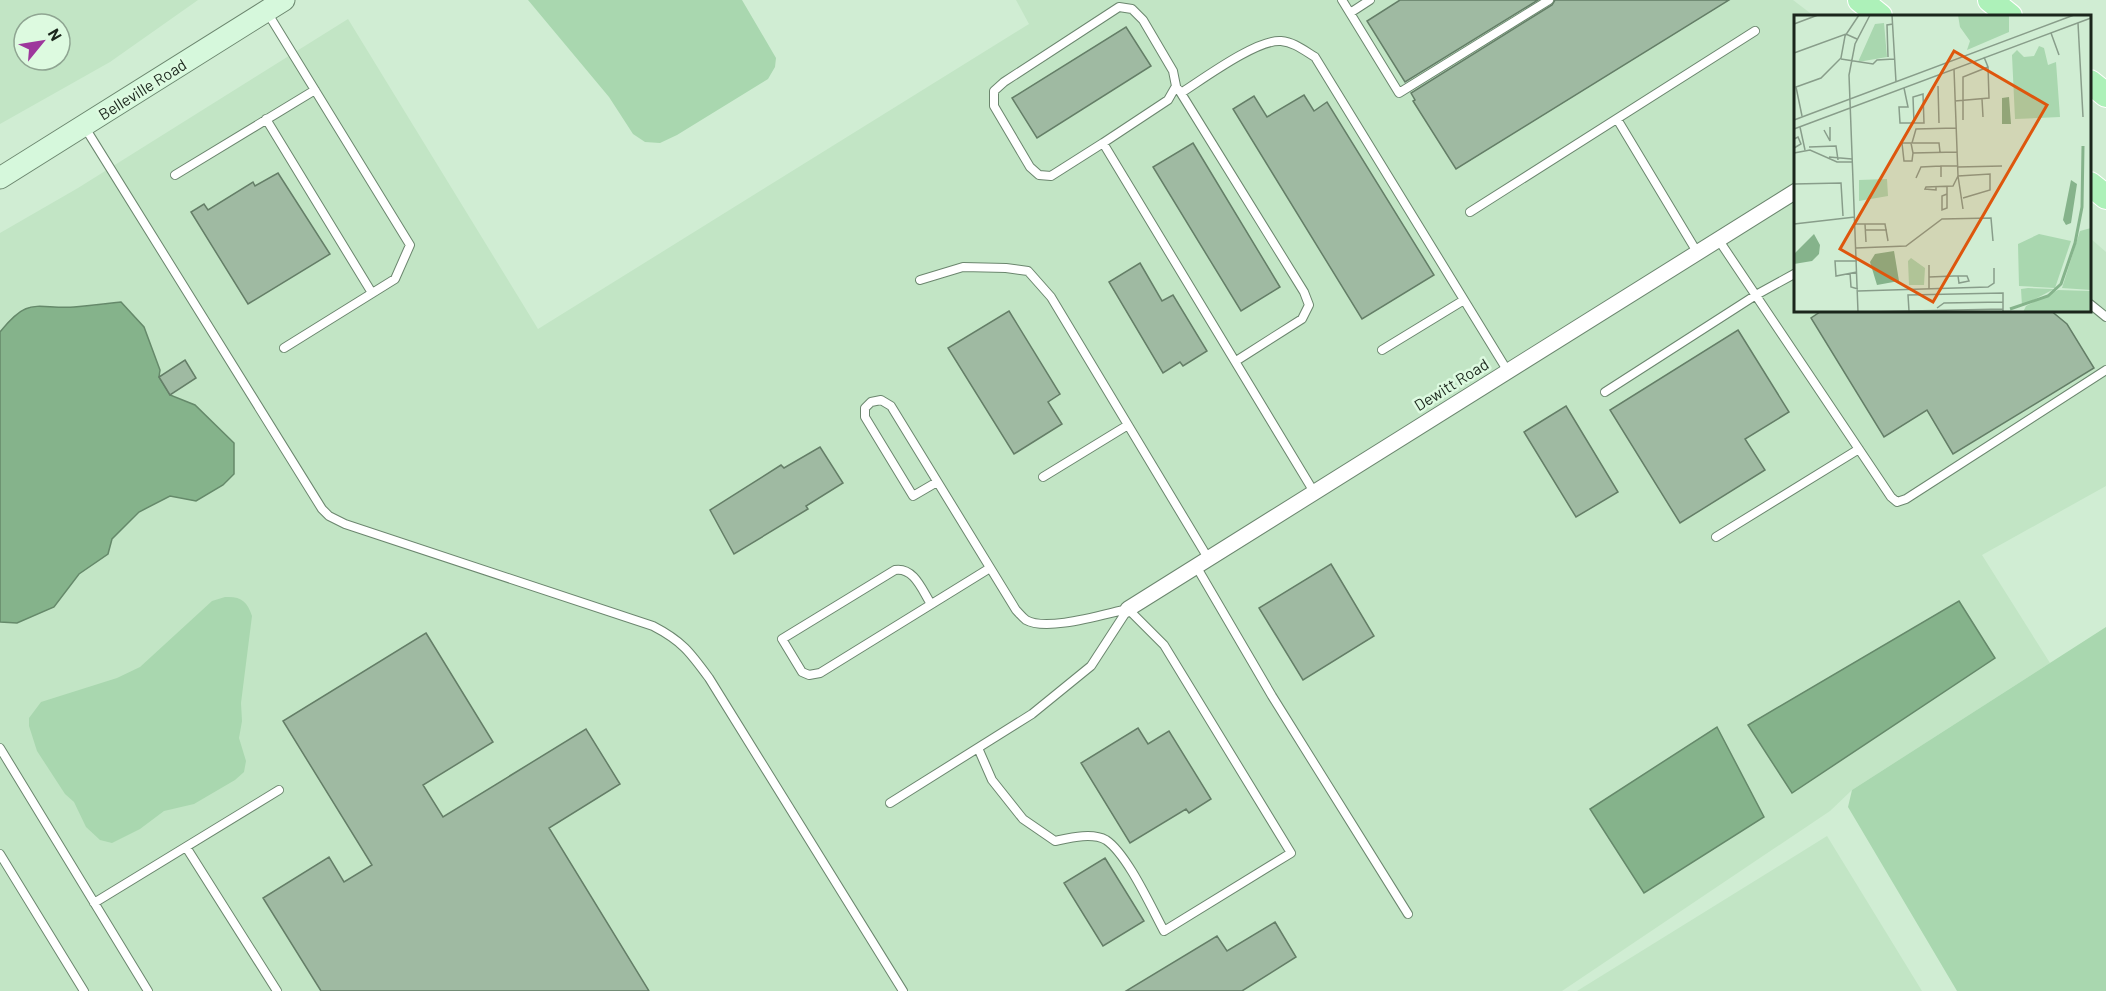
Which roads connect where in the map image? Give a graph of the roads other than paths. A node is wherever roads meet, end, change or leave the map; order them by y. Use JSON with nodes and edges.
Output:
{"nodes":[{"id":1,"x":1342,"y":0,"type":"edge"},
{"id":2,"x":1370,"y":0,"type":"edge"},
{"id":3,"x":1549,"y":0,"type":"edge"},
{"id":4,"x":1860,"y":0,"type":"edge"},
{"id":5,"x":1990,"y":0,"type":"edge"},
{"id":6,"x":275,"y":6,"type":"edge"},
{"id":7,"x":1350,"y":13,"type":"junction"},
{"id":8,"x":1879,"y":15,"type":"edge"},
{"id":9,"x":2009,"y":15,"type":"edge"},
{"id":10,"x":1755,"y":31,"type":"dead end"},
{"id":11,"x":2091,"y":83,"type":"edge"},
{"id":12,"x":315,"y":90,"type":"junction"},
{"id":13,"x":1179,"y":90,"type":"junction"},
{"id":14,"x":2106,"y":96,"type":"edge"},
{"id":15,"x":266,"y":119,"type":"junction"},
{"id":16,"x":1617,"y":119,"type":"junction"},
{"id":17,"x":83,"y":126,"type":"junction"},
{"id":18,"x":1102,"y":143,"type":"junction"},
{"id":19,"x":175,"y":175,"type":"dead end"},
{"id":20,"x":0,"y":178,"type":"edge"},
{"id":21,"x":2091,"y":185,"type":"edge"},
{"id":22,"x":1794,"y":192,"type":"edge"},
{"id":23,"x":2106,"y":197,"type":"edge"},
{"id":24,"x":1470,"y":212,"type":"dead end"},
{"id":25,"x":1718,"y":240,"type":"junction"},
{"id":26,"x":1697,"y":252,"type":"junction"},
{"id":27,"x":1794,"y":274,"type":"edge"},
{"id":28,"x":920,"y":280,"type":"dead end"},
{"id":29,"x":372,"y":293,"type":"junction"},
{"id":30,"x":1755,"y":296,"type":"junction"},
{"id":31,"x":1464,"y":300,"type":"junction"},
{"id":32,"x":2091,"y":305,"type":"edge"},
{"id":33,"x":2106,"y":317,"type":"edge"},
{"id":34,"x":284,"y":348,"type":"dead end"},
{"id":35,"x":1382,"y":350,"type":"dead end"},
{"id":36,"x":1236,"y":361,"type":"junction"},
{"id":37,"x":1508,"y":370,"type":"junction"},
{"id":38,"x":2106,"y":370,"type":"edge"},
{"id":39,"x":1605,"y":392,"type":"dead end"},
{"id":40,"x":1128,"y":425,"type":"junction"},
{"id":41,"x":1859,"y":450,"type":"junction"},
{"id":42,"x":1043,"y":477,"type":"dead end"},
{"id":43,"x":937,"y":482,"type":"junction"},
{"id":44,"x":1314,"y":492,"type":"junction"},
{"id":45,"x":1716,"y":537,"type":"dead end"},
{"id":46,"x":1202,"y":562,"type":"junction"},
{"id":47,"x":990,"y":568,"type":"junction"},
{"id":48,"x":931,"y":604,"type":"junction"},
{"id":49,"x":1128,"y":609,"type":"junction"},
{"id":50,"x":0,"y":748,"type":"edge"},
{"id":51,"x":978,"y":748,"type":"junction"},
{"id":52,"x":279,"y":789,"type":"dead end"},
{"id":53,"x":890,"y":803,"type":"dead end"},
{"id":54,"x":186,"y":847,"type":"junction"},
{"id":55,"x":0,"y":854,"type":"edge"},
{"id":56,"x":94,"y":903,"type":"junction"},
{"id":57,"x":1408,"y":914,"type":"dead end"},
{"id":58,"x":84,"y":991,"type":"edge"},
{"id":59,"x":148,"y":991,"type":"edge"},
{"id":60,"x":277,"y":991,"type":"edge"},
{"id":61,"x":903,"y":991,"type":"edge"}],
"edges":[{"from":1,"to":7,"type":"lane"},
{"from":2,"to":7,"type":"lane"},
{"from":3,"to":7,"type":"lane"},
{"from":4,"to":8,"type":"main road"},
{"from":5,"to":9,"type":"main road"},
{"from":6,"to":12,"type":"lane"},
{"from":6,"to":17,"type":"main road","name":"Belleville Road"},
{"from":10,"to":16,"type":"lane"},
{"from":11,"to":14,"type":"main road"},
{"from":12,"to":15,"type":"lane"},
{"from":12,"to":29,"type":"lane"},
{"from":13,"to":18,"type":"lane"},
{"from":13,"to":18,"type":"lane"},
{"from":13,"to":31,"type":"lane"},
{"from":13,"to":36,"type":"lane"},
{"from":15,"to":19,"type":"lane"},
{"from":15,"to":29,"type":"lane"},
{"from":16,"to":24,"type":"lane"},
{"from":16,"to":26,"type":"lane"},
{"from":17,"to":20,"type":"main road","name":"Belleville Road"},
{"from":17,"to":61,"type":"lane"},
{"from":18,"to":36,"type":"lane"},
{"from":21,"to":23,"type":"main road"},
{"from":22,"to":25,"type":"street","name":"Dewitt Road"},
{"from":25,"to":26,"type":"street","name":"Dewitt Road"},
{"from":25,"to":30,"type":"lane"},
{"from":26,"to":37,"type":"street","name":"Dewitt Road"},
{"from":27,"to":30,"type":"lane"},
{"from":28,"to":40,"type":"lane"},
{"from":29,"to":34,"type":"lane"},
{"from":30,"to":39,"type":"lane"},
{"from":30,"to":41,"type":"lane"},
{"from":31,"to":35,"type":"lane"},
{"from":31,"to":37,"type":"lane"},
{"from":32,"to":33,"type":"lane"},
{"from":36,"to":44,"type":"lane"},
{"from":37,"to":44,"type":"street","name":"Dewitt Road"},
{"from":38,"to":41,"type":"lane"},
{"from":40,"to":42,"type":"lane"},
{"from":40,"to":46,"type":"lane"},
{"from":41,"to":45,"type":"lane"},
{"from":43,"to":43,"type":"lane"},
{"from":43,"to":47,"type":"lane"},
{"from":44,"to":46,"type":"street","name":"Dewitt Road"},
{"from":46,"to":49,"type":"street","name":"Dewitt Road"},
{"from":46,"to":57,"type":"lane"},
{"from":47,"to":48,"type":"lane"},
{"from":47,"to":49,"type":"lane"},
{"from":48,"to":48,"type":"lane"},
{"from":49,"to":51,"type":"lane"},
{"from":49,"to":51,"type":"lane"},
{"from":50,"to":56,"type":"lane"},
{"from":51,"to":53,"type":"lane"},
{"from":52,"to":54,"type":"lane"},
{"from":54,"to":56,"type":"lane"},
{"from":54,"to":60,"type":"lane"},
{"from":55,"to":58,"type":"lane"},
{"from":56,"to":59,"type":"lane"}]}
